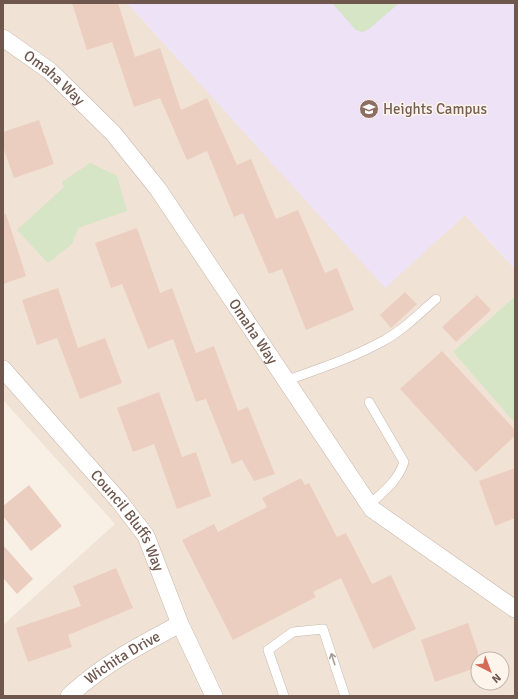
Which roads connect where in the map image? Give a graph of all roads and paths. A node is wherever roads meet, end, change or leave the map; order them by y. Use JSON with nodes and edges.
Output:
{"nodes":[{"id":1,"x":3,"y":38,"type":"edge"},
{"id":2,"x":436,"y":299,"type":"dead end"},
{"id":3,"x":3,"y":369,"type":"edge"},
{"id":4,"x":286,"y":381,"type":"junction"},
{"id":5,"x":369,"y":402,"type":"dead end"},
{"id":6,"x":369,"y":505,"type":"junction"},
{"id":7,"x":515,"y":609,"type":"edge"},
{"id":8,"x":180,"y":624,"type":"junction"},
{"id":9,"x":69,"y":696,"type":"edge"},
{"id":10,"x":214,"y":696,"type":"edge"},
{"id":11,"x":284,"y":696,"type":"edge"},
{"id":12,"x":345,"y":696,"type":"edge"}],
"edges":[{"from":1,"to":4,"type":"street","name":"Omaha Way"},
{"from":2,"to":4,"type":"lane"},
{"from":3,"to":8,"type":"street","name":"Council Bluffs Way"},
{"from":4,"to":6,"type":"street","name":"Omaha Way"},
{"from":5,"to":6,"type":"lane"},
{"from":6,"to":7,"type":"street","name":"Omaha Way"},
{"from":8,"to":9,"type":"street","name":"Wichita Drive"},
{"from":8,"to":10,"type":"street","name":"Council Bluffs Way"},
{"from":12,"to":11,"type":"lane","one_way":true}]}
